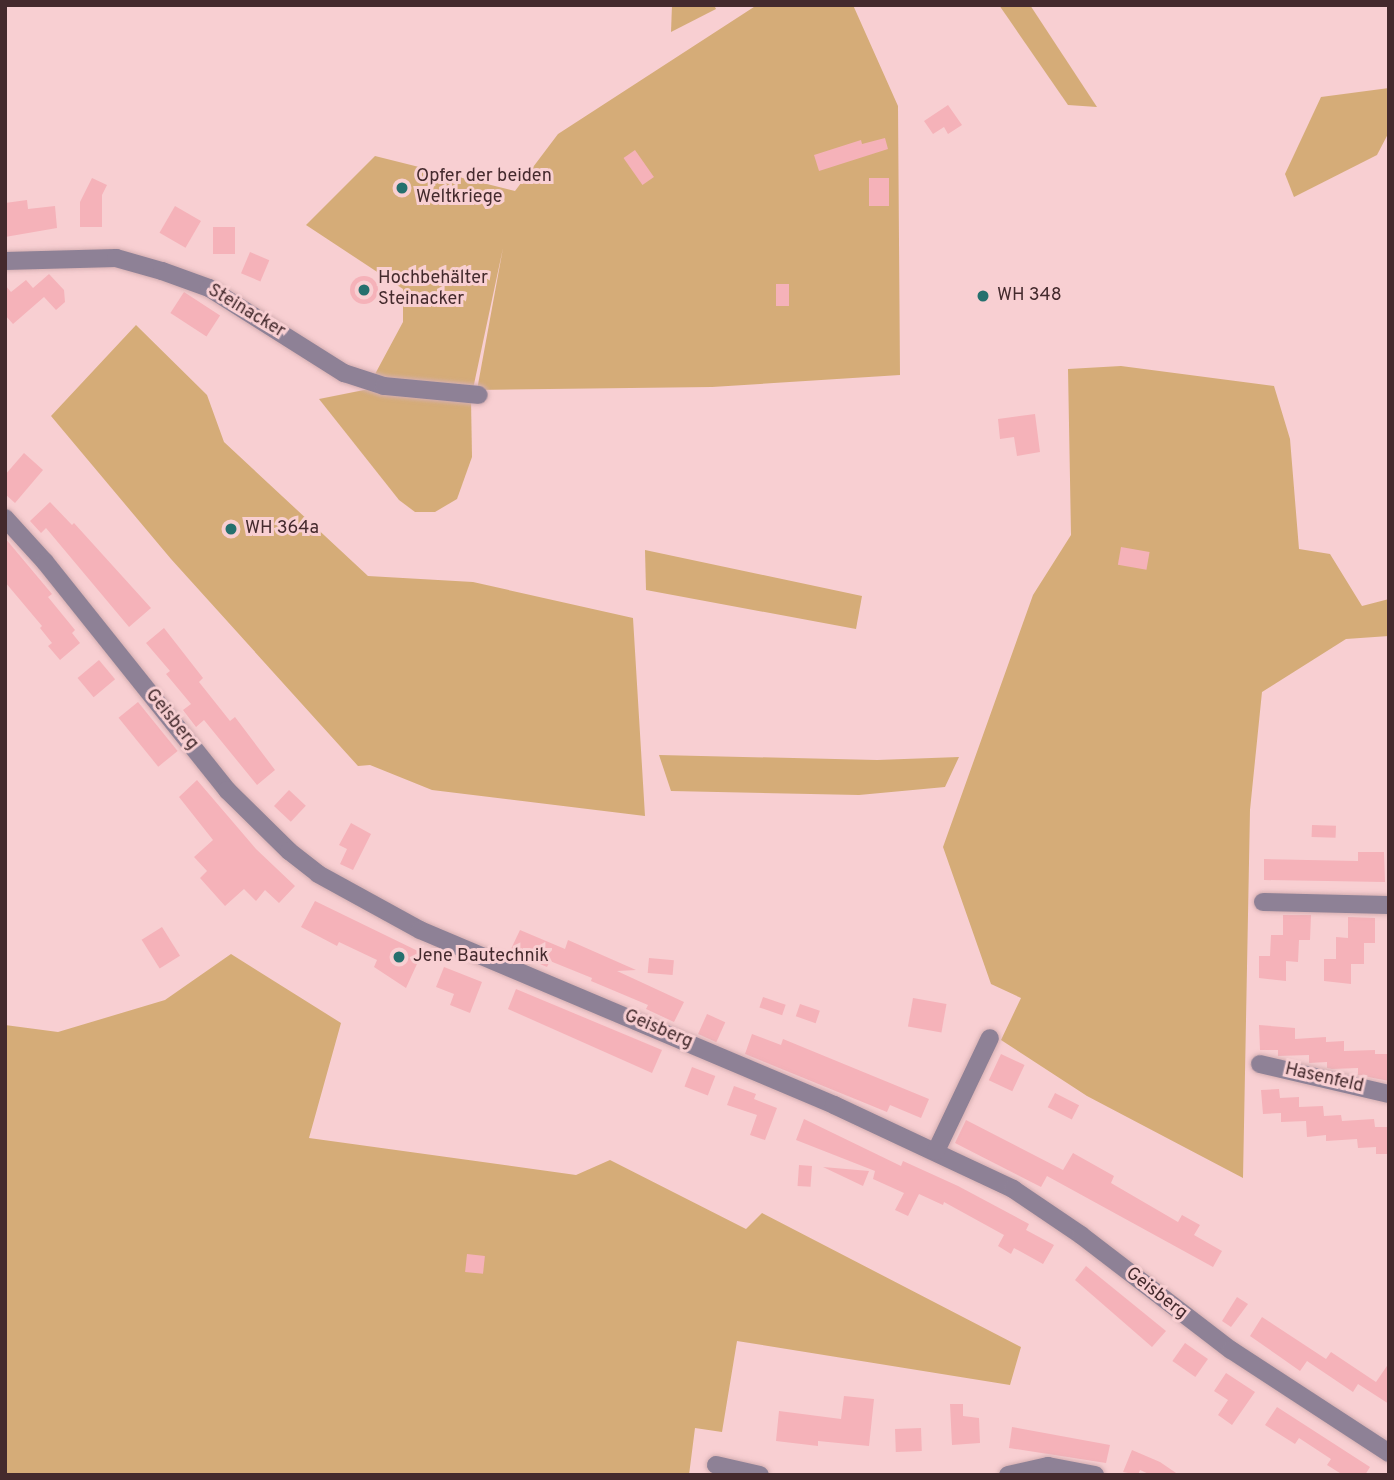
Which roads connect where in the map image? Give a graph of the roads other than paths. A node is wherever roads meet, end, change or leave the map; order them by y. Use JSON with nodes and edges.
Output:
{"nodes":[{"id":1,"x":5,"y":261,"type":"edge"},
{"id":2,"x":479,"y":395,"type":"dead end"},
{"id":3,"x":5,"y":518,"type":"edge"},
{"id":4,"x":1263,"y":902,"type":"dead end"},
{"id":5,"x":1389,"y":905,"type":"edge"},
{"id":6,"x":990,"y":1038,"type":"dead end"},
{"id":7,"x":1260,"y":1064,"type":"dead end"},
{"id":8,"x":1389,"y":1094,"type":"edge"},
{"id":9,"x":936,"y":1151,"type":"junction"},
{"id":10,"x":1389,"y":1453,"type":"edge"},
{"id":11,"x":716,"y":1465,"type":"dead end"},
{"id":12,"x":760,"y":1475,"type":"edge"},
{"id":13,"x":1008,"y":1475,"type":"edge"},
{"id":14,"x":1095,"y":1475,"type":"edge"}],
"edges":[{"from":1,"to":2,"type":"street","name":"Steinacker"},
{"from":3,"to":9,"type":"street","name":"Geisberg"},
{"from":4,"to":5,"type":"street"},
{"from":6,"to":9,"type":"street"},
{"from":7,"to":8,"type":"street","name":"Hasenfeld"},
{"from":9,"to":10,"type":"street","name":"Geisberg"},
{"from":11,"to":12,"type":"street"},
{"from":13,"to":14,"type":"street"}]}
